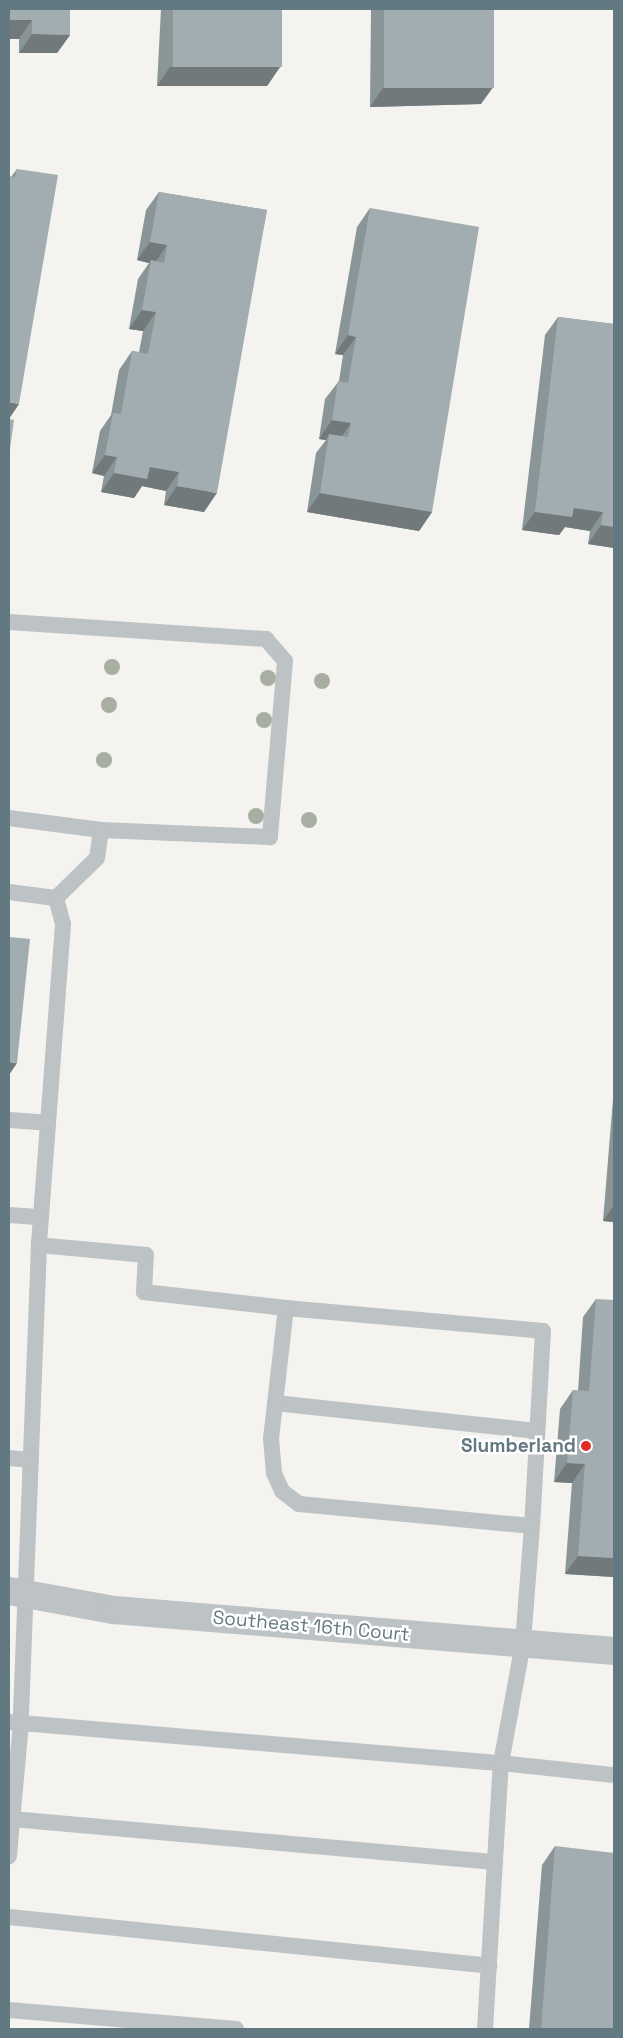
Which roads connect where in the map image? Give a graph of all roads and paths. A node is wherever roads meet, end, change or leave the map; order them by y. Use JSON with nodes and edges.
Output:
{"nodes":[{"id":1,"x":9,"y":622,"type":"edge"},
{"id":2,"x":9,"y":818,"type":"edge"},
{"id":3,"x":101,"y":830,"type":"junction"},
{"id":4,"x":9,"y":892,"type":"edge"},
{"id":5,"x":56,"y":898,"type":"junction"},
{"id":6,"x":9,"y":1120,"type":"edge"},
{"id":7,"x":48,"y":1123,"type":"junction"},
{"id":8,"x":9,"y":1215,"type":"edge"},
{"id":9,"x":41,"y":1217,"type":"junction"},
{"id":10,"x":39,"y":1245,"type":"junction"},
{"id":11,"x":286,"y":1308,"type":"junction"},
{"id":12,"x":275,"y":1403,"type":"junction"},
{"id":13,"x":537,"y":1431,"type":"junction"},
{"id":14,"x":9,"y":1458,"type":"edge"},
{"id":15,"x":31,"y":1460,"type":"junction"},
{"id":16,"x":532,"y":1526,"type":"junction"},
{"id":17,"x":16,"y":1593,"type":"edge"},
{"id":18,"x":523,"y":1643,"type":"junction"},
{"id":19,"x":614,"y":1651,"type":"edge"},
{"id":20,"x":15,"y":1722,"type":"edge"},
{"id":21,"x":500,"y":1763,"type":"junction"},
{"id":22,"x":614,"y":1775,"type":"edge"},
{"id":23,"x":12,"y":1818,"type":"junction"},
{"id":24,"x":9,"y":1856,"type":"edge"},
{"id":25,"x":495,"y":1862,"type":"junction"},
{"id":26,"x":9,"y":1917,"type":"edge"},
{"id":27,"x":490,"y":1966,"type":"junction"},
{"id":28,"x":9,"y":2010,"type":"edge"},
{"id":29,"x":236,"y":2029,"type":"edge"},
{"id":30,"x":485,"y":2029,"type":"edge"}],
"edges":[{"from":1,"to":3,"type":"lane"},
{"from":2,"to":3,"type":"lane"},
{"from":3,"to":5,"type":"lane"},
{"from":4,"to":5,"type":"lane"},
{"from":5,"to":7,"type":"lane"},
{"from":6,"to":7,"type":"lane"},
{"from":7,"to":9,"type":"lane"},
{"from":8,"to":9,"type":"lane"},
{"from":9,"to":10,"type":"lane"},
{"from":10,"to":11,"type":"lane"},
{"from":10,"to":15,"type":"lane"},
{"from":11,"to":12,"type":"lane"},
{"from":11,"to":13,"type":"lane"},
{"from":12,"to":13,"type":"lane"},
{"from":12,"to":16,"type":"lane"},
{"from":13,"to":16,"type":"lane"},
{"from":14,"to":15,"type":"lane"},
{"from":15,"to":17,"type":"lane"},
{"from":16,"to":18,"type":"lane"},
{"from":17,"to":18,"type":"street","name":"Southeast 16th Court"},
{"from":17,"to":20,"type":"lane"},
{"from":18,"to":19,"type":"street","name":"Southeast 16th Court"},
{"from":18,"to":21,"type":"lane"},
{"from":20,"to":21,"type":"lane"},
{"from":20,"to":23,"type":"lane"},
{"from":21,"to":22,"type":"lane"},
{"from":21,"to":25,"type":"lane"},
{"from":23,"to":24,"type":"lane"},
{"from":23,"to":25,"type":"lane"},
{"from":25,"to":27,"type":"lane"},
{"from":26,"to":27,"type":"lane"},
{"from":27,"to":30,"type":"lane"},
{"from":28,"to":29,"type":"lane"}]}
